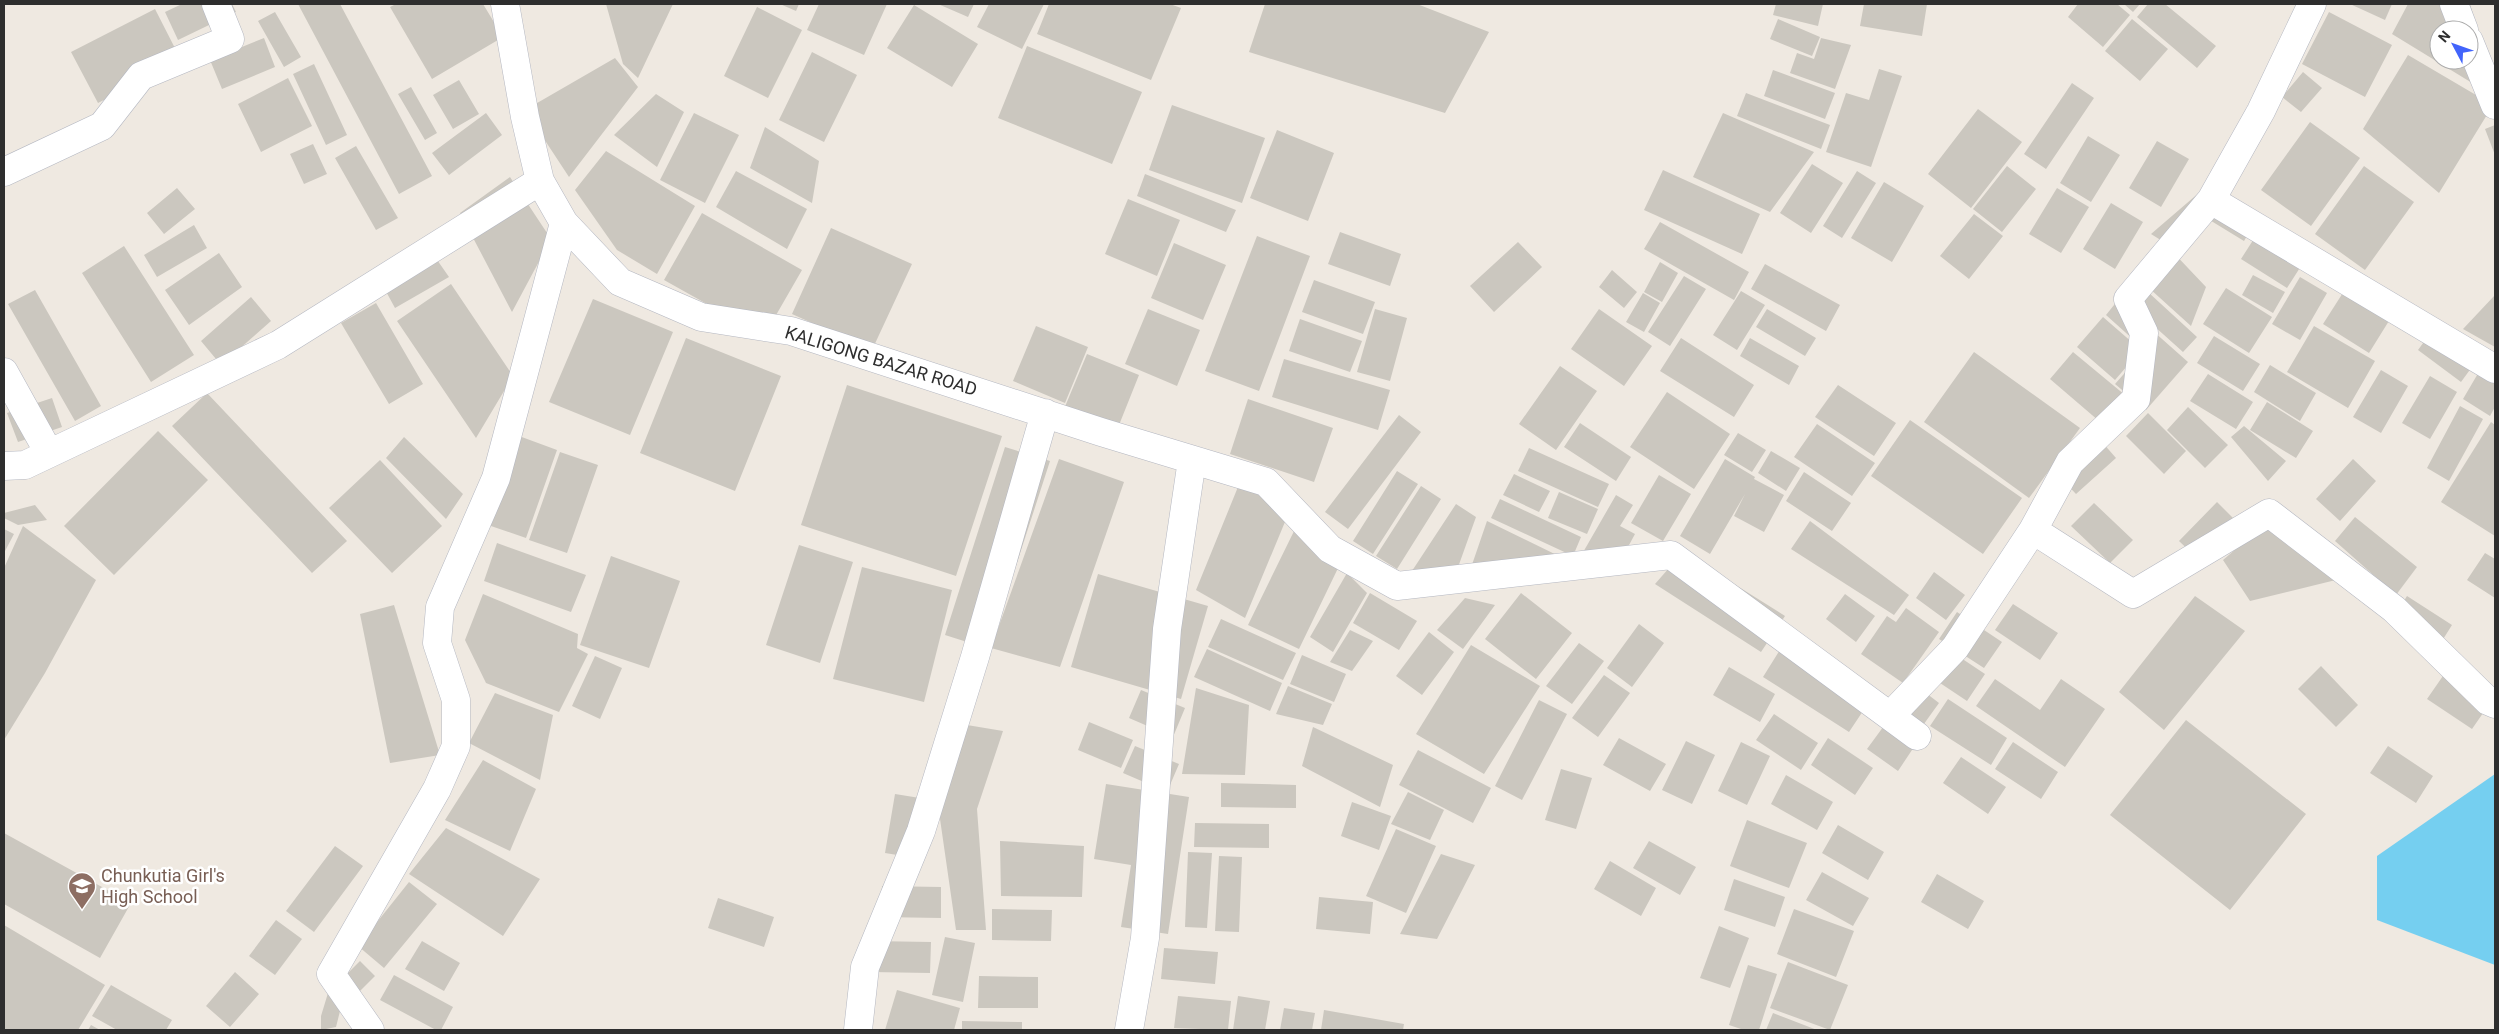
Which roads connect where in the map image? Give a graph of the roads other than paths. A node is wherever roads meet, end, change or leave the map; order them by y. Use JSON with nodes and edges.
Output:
{"nodes":[{"id":1,"x":216,"y":4,"type":"edge"},
{"id":2,"x":505,"y":4,"type":"edge"},
{"id":3,"x":2312,"y":4,"type":"edge"},
{"id":4,"x":2454,"y":4,"type":"edge"},
{"id":5,"x":2460,"y":20,"type":"edge"},
{"id":6,"x":2479,"y":66,"type":"edge"},
{"id":7,"x":2495,"y":105,"type":"edge"},
{"id":8,"x":4,"y":172,"type":"edge"},
{"id":9,"x":540,"y":181,"type":"junction"},
{"id":10,"x":2211,"y":200,"type":"junction"},
{"id":11,"x":564,"y":223,"type":"junction"},
{"id":12,"x":2495,"y":369,"type":"edge"},
{"id":13,"x":4,"y":372,"type":"edge"},
{"id":14,"x":1045,"y":414,"type":"junction"},
{"id":15,"x":49,"y":453,"type":"junction"},
{"id":16,"x":1192,"y":460,"type":"junction"},
{"id":17,"x":4,"y":466,"type":"edge"},
{"id":18,"x":2033,"y":530,"type":"junction"},
{"id":19,"x":2495,"y":704,"type":"edge"},
{"id":20,"x":1890,"y":716,"type":"junction"},
{"id":21,"x":1917,"y":736,"type":"dead end"},
{"id":22,"x":370,"y":1030,"type":"edge"},
{"id":23,"x":858,"y":1030,"type":"edge"},
{"id":24,"x":1129,"y":1030,"type":"edge"}],
"edges":[{"from":1,"to":8,"type":"street"},
{"from":2,"to":9,"type":"street","name":"KALIGONG BAZAR ROAD"},
{"from":3,"to":10,"type":"street"},
{"from":4,"to":5,"type":"street"},
{"from":6,"to":7,"type":"street"},
{"from":9,"to":11,"type":"street","name":"KALIGONG BAZAR ROAD"},
{"from":9,"to":15,"type":"street"},
{"from":10,"to":12,"type":"street"},
{"from":10,"to":18,"type":"street"},
{"from":11,"to":14,"type":"street","name":"KALIGONG BAZAR ROAD"},
{"from":11,"to":22,"type":"street"},
{"from":13,"to":15,"type":"street"},
{"from":14,"to":16,"type":"street","name":"KALIGONG BAZAR ROAD"},
{"from":14,"to":23,"type":"street"},
{"from":15,"to":17,"type":"street"},
{"from":16,"to":20,"type":"street","name":"KALIGONG BAZAR ROAD"},
{"from":16,"to":24,"type":"street"},
{"from":18,"to":19,"type":"street"},
{"from":18,"to":20,"type":"street"},
{"from":20,"to":21,"type":"street"}]}
